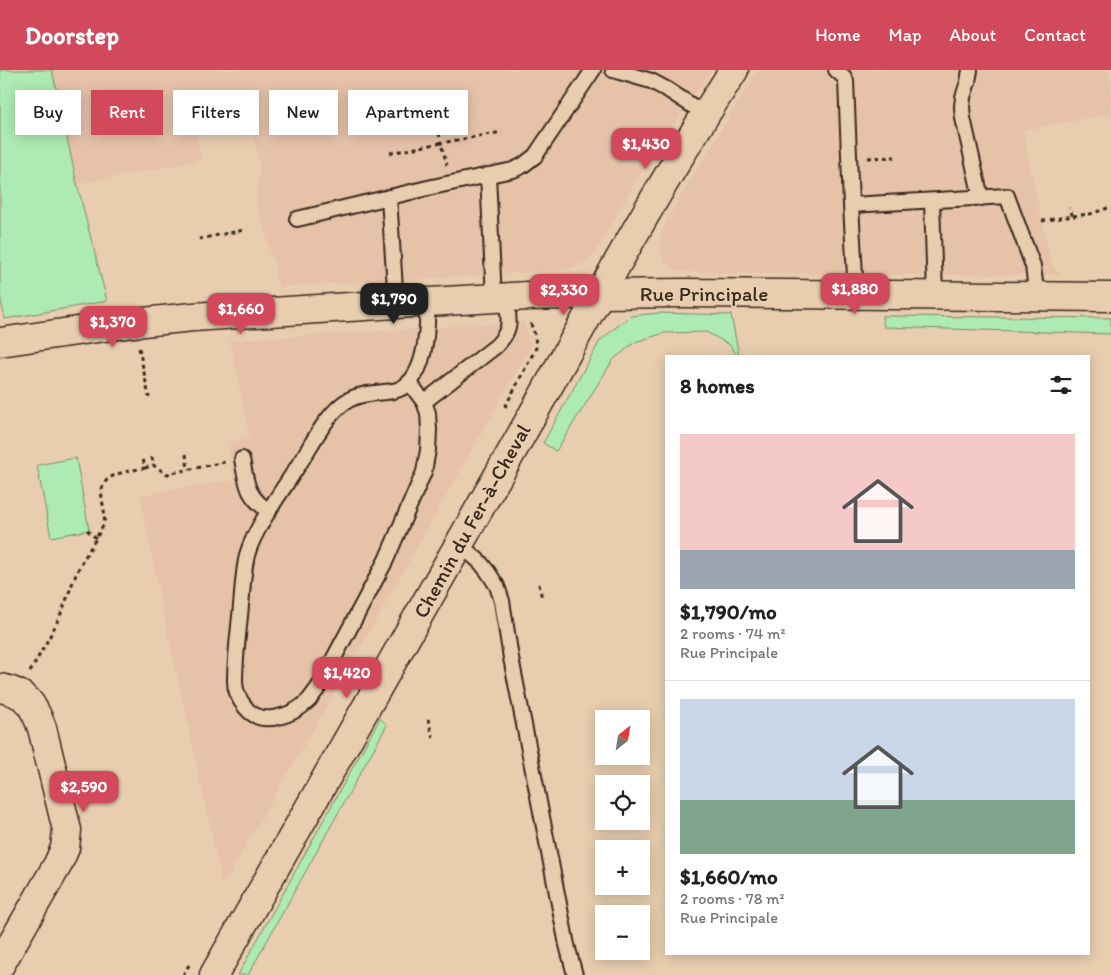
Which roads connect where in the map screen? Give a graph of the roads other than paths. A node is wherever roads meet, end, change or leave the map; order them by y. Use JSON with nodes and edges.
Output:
{"nodes":[{"id":1,"x":593,"y":70,"type":"edge"},
{"id":2,"x":613,"y":70,"type":"edge"},
{"id":3,"x":734,"y":70,"type":"edge"},
{"id":4,"x":836,"y":70,"type":"edge"},
{"id":5,"x":970,"y":70,"type":"edge"},
{"id":6,"x":705,"y":114,"type":"junction"},
{"id":7,"x":488,"y":175,"type":"junction"},
{"id":8,"x":389,"y":197,"type":"junction"},
{"id":9,"x":981,"y":198,"type":"junction"},
{"id":10,"x":932,"y":201,"type":"junction"},
{"id":11,"x":851,"y":205,"type":"junction"},
{"id":12,"x":297,"y":219,"type":"dead end"},
{"id":13,"x":599,"y":294,"type":"junction"},
{"id":14,"x":856,"y":294,"type":"junction"},
{"id":15,"x":935,"y":295,"type":"junction"},
{"id":16,"x":1036,"y":296,"type":"junction"},
{"id":17,"x":1111,"y":297,"type":"edge"},
{"id":18,"x":500,"y":298,"type":"junction"},
{"id":19,"x":427,"y":302,"type":"junction"},
{"id":20,"x":396,"y":304,"type":"junction"},
{"id":21,"x":0,"y":342,"type":"edge"},
{"id":22,"x":409,"y":382,"type":"junction"},
{"id":23,"x":424,"y":402,"type":"junction"},
{"id":24,"x":237,"y":460,"type":"road end"},
{"id":25,"x":269,"y":511,"type":"junction"},
{"id":26,"x":458,"y":546,"type":"junction"},
{"id":27,"x":0,"y":688,"type":"edge"},
{"id":28,"x":0,"y":965,"type":"edge"},
{"id":29,"x":214,"y":975,"type":"edge"},
{"id":30,"x":575,"y":975,"type":"edge"}],
"edges":[{"from":1,"to":7,"type":"lane"},
{"from":2,"to":6,"type":"lane"},
{"from":3,"to":6,"type":"street","name":"Chemin du Fer-à-Cheval"},
{"from":4,"to":11,"type":"lane"},
{"from":5,"to":9,"type":"lane"},
{"from":6,"to":13,"type":"street","name":"Chemin du Fer-à-Cheval"},
{"from":7,"to":8,"type":"lane"},
{"from":7,"to":18,"type":"lane"},
{"from":8,"to":12,"type":"lane"},
{"from":8,"to":20,"type":"lane"},
{"from":9,"to":10,"type":"lane"},
{"from":9,"to":16,"type":"lane"},
{"from":10,"to":11,"type":"lane"},
{"from":10,"to":15,"type":"lane"},
{"from":11,"to":14,"type":"lane"},
{"from":13,"to":14,"type":"street","name":"Rue Principale"},
{"from":13,"to":18,"type":"street","name":"Rue Principale"},
{"from":13,"to":26,"type":"street","name":"Chemin du Fer-à-Cheval"},
{"from":14,"to":15,"type":"street","name":"Rue Principale"},
{"from":15,"to":16,"type":"street","name":"Rue Principale"},
{"from":16,"to":17,"type":"street","name":"Rue Principale"},
{"from":18,"to":19,"type":"street","name":"Rue Principale"},
{"from":18,"to":23,"type":"lane"},
{"from":19,"to":20,"type":"street","name":"Rue Principale"},
{"from":19,"to":22,"type":"lane"},
{"from":20,"to":21,"type":"street","name":"Rue Principale"},
{"from":22,"to":23,"type":"lane"},
{"from":22,"to":25,"type":"lane"},
{"from":23,"to":25,"type":"lane"},
{"from":24,"to":25,"type":"lane"},
{"from":26,"to":29,"type":"street","name":"Chemin du Fer-à-Cheval"},
{"from":26,"to":30,"type":"lane"},
{"from":27,"to":28,"type":"street"}]}
